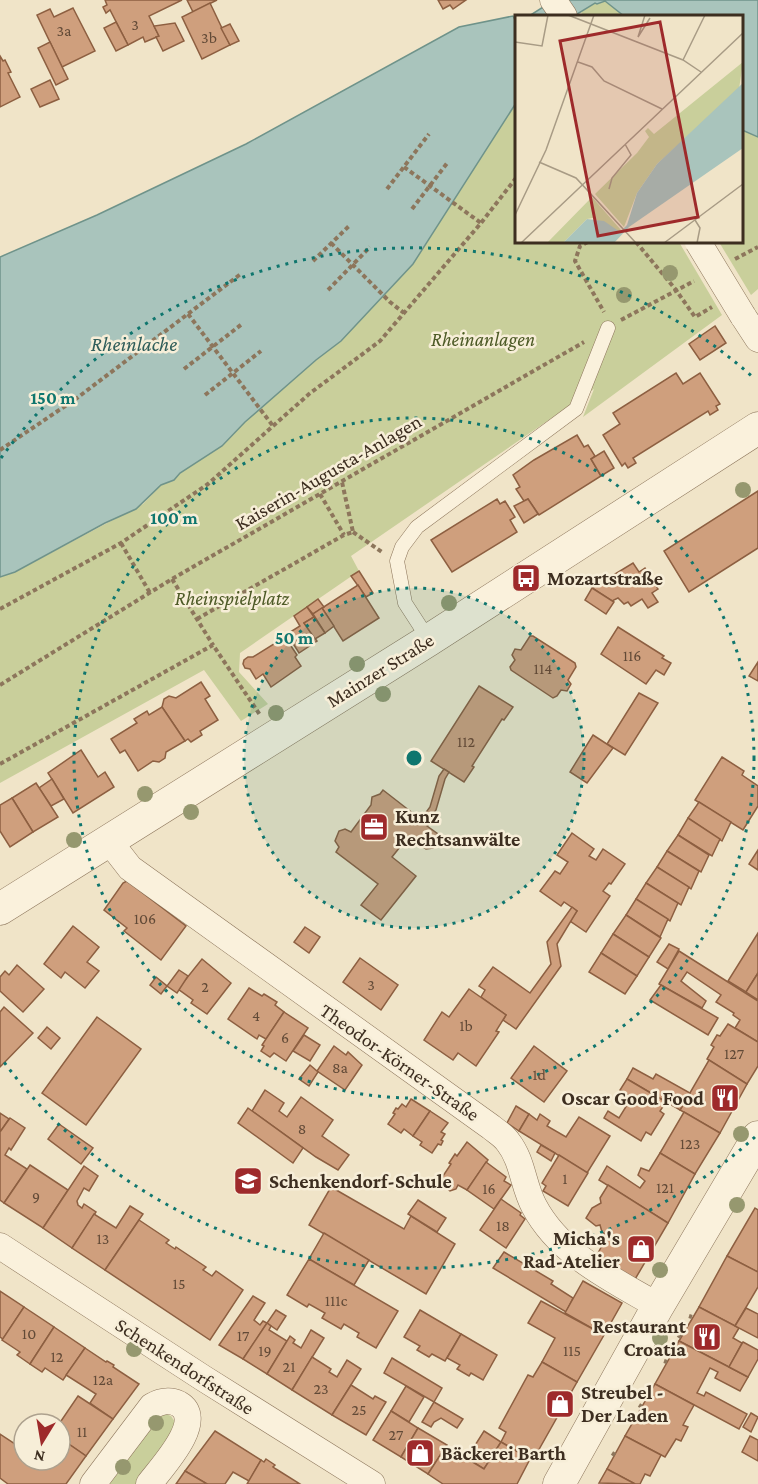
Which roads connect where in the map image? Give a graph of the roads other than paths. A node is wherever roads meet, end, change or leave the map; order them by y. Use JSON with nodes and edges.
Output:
{"nodes":[{"id":1,"x":554,"y":0,"type":"edge"},
{"id":2,"x":563,"y":15,"type":"edge"},
{"id":3,"x":699,"y":243,"type":"edge"},
{"id":4,"x":610,"y":326,"type":"road end"},
{"id":5,"x":758,"y":339,"type":"edge"},
{"id":6,"x":758,"y":428,"type":"edge"},
{"id":7,"x":429,"y":640,"type":"junction"},
{"id":8,"x":109,"y":841,"type":"junction"},
{"id":9,"x":0,"y":909,"type":"edge"},
{"id":10,"x":758,"y":1137,"type":"edge"},
{"id":11,"x":0,"y":1246,"type":"edge"},
{"id":12,"x":658,"y":1306,"type":"junction"},
{"id":13,"x":93,"y":1484,"type":"edge"},
{"id":14,"x":149,"y":1484,"type":"edge"},
{"id":15,"x":372,"y":1484,"type":"edge"},
{"id":16,"x":559,"y":1484,"type":"edge"}],
"edges":[{"from":1,"to":2,"type":"street"},
{"from":3,"to":5,"type":"street","bridge":true},
{"from":4,"to":7,"type":"lane"},
{"from":6,"to":7,"type":"street","name":"Mainzer Straße"},
{"from":7,"to":8,"type":"street","name":"Mainzer Straße"},
{"from":8,"to":9,"type":"street","name":"Mainzer Straße"},
{"from":8,"to":12,"type":"street","name":"Theodor-Körner-Straße"},
{"from":10,"to":12,"type":"street"},
{"from":11,"to":15,"type":"street","name":"Schenkendorfstraße"},
{"from":12,"to":16,"type":"street"},
{"from":13,"to":14,"type":"street"}]}
